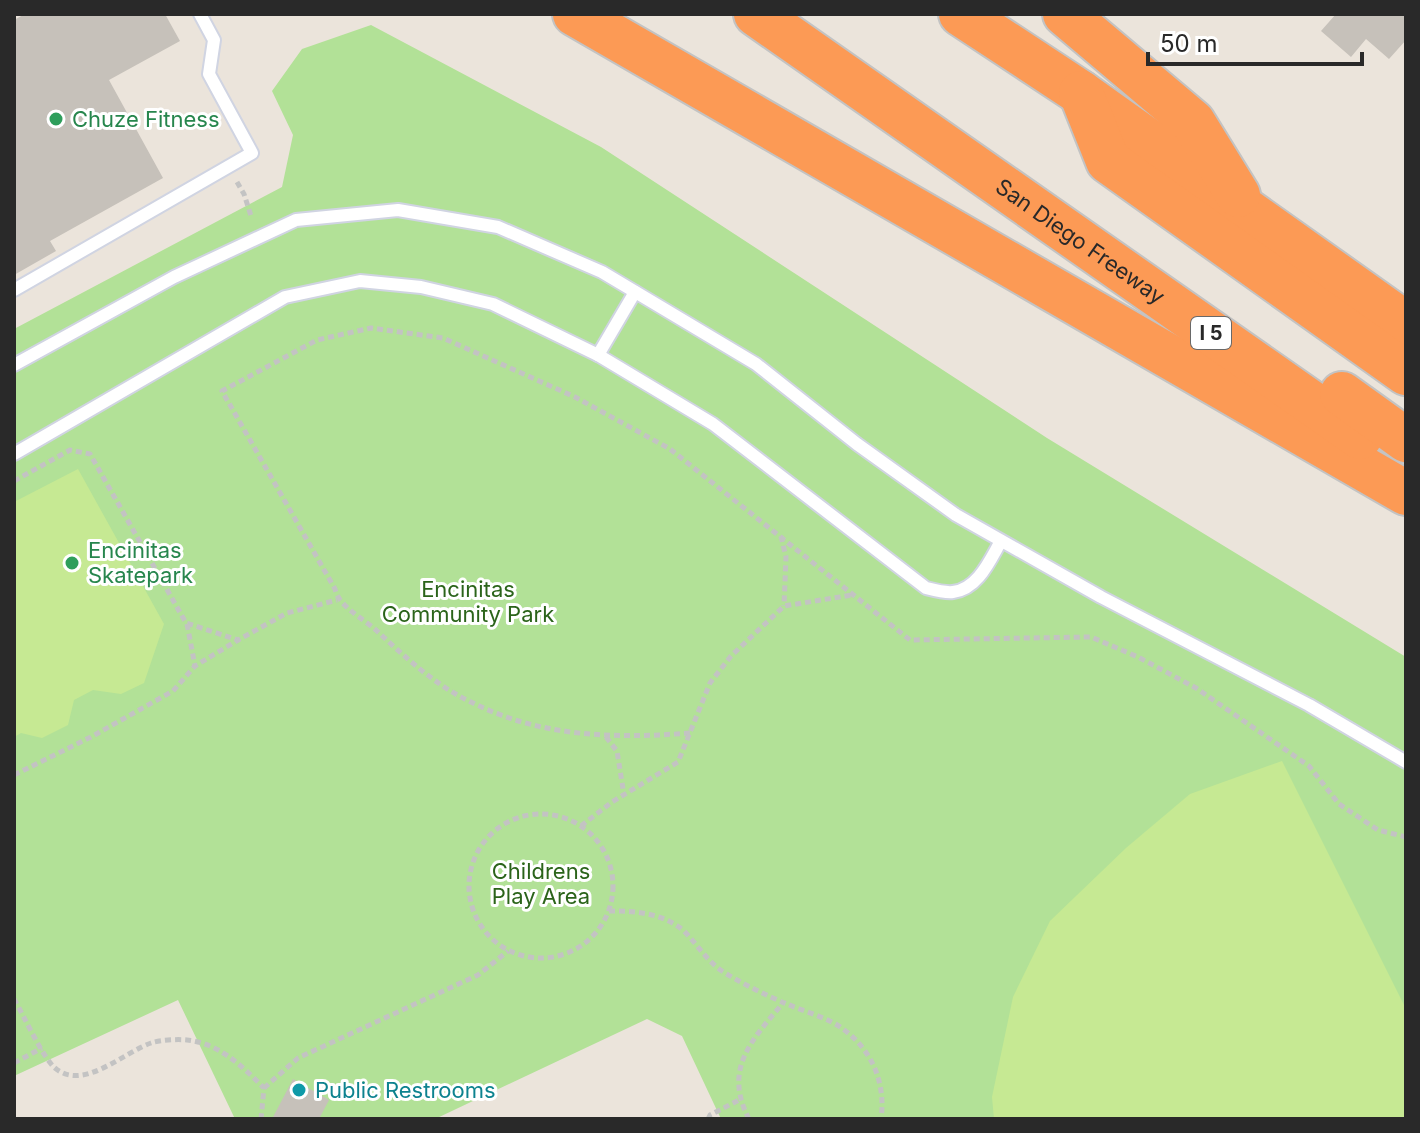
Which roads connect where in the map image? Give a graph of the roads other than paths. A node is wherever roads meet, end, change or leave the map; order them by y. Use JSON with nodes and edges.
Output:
{"nodes":[{"id":1,"x":200,"y":14,"type":"edge"},
{"id":2,"x":575,"y":14,"type":"edge"},
{"id":3,"x":756,"y":14,"type":"edge"},
{"id":4,"x":961,"y":14,"type":"edge"},
{"id":5,"x":1065,"y":14,"type":"edge"},
{"id":6,"x":1081,"y":93,"type":"junction"},
{"id":7,"x":1016,"y":197,"type":"junction"},
{"id":8,"x":1248,"y":210,"type":"junction"},
{"id":9,"x":14,"y":290,"type":"edge"},
{"id":10,"x":635,"y":292,"type":"junction"},
{"id":11,"x":1406,"y":324,"type":"edge"},
{"id":12,"x":598,"y":355,"type":"junction"},
{"id":13,"x":14,"y":365,"type":"edge"},
{"id":14,"x":1406,"y":373,"type":"edge"},
{"id":15,"x":1406,"y":440,"type":"edge"},
{"id":16,"x":14,"y":454,"type":"edge"},
{"id":17,"x":1406,"y":469,"type":"edge"},
{"id":18,"x":1406,"y":493,"type":"edge"},
{"id":19,"x":1001,"y":541,"type":"junction"},
{"id":20,"x":1406,"y":762,"type":"edge"}],
"edges":[{"from":1,"to":9,"type":"lane"},
{"from":2,"to":18,"type":"highway"},
{"from":3,"to":7,"type":"highway","name":"San Diego Freeway","number":"I 5"},
{"from":4,"to":6,"type":"highway"},
{"from":5,"to":8,"type":"highway"},
{"from":6,"to":8,"type":"highway"},
{"from":6,"to":14,"type":"highway"},
{"from":7,"to":15,"type":"highway"},
{"from":7,"to":17,"type":"highway","name":"San Diego Freeway","number":"I 5"},
{"from":8,"to":11,"type":"highway"},
{"from":10,"to":12,"type":"lane"},
{"from":10,"to":13,"type":"lane"},
{"from":10,"to":19,"type":"lane"},
{"from":12,"to":16,"type":"lane"},
{"from":12,"to":19,"type":"lane"},
{"from":19,"to":20,"type":"lane"}]}
